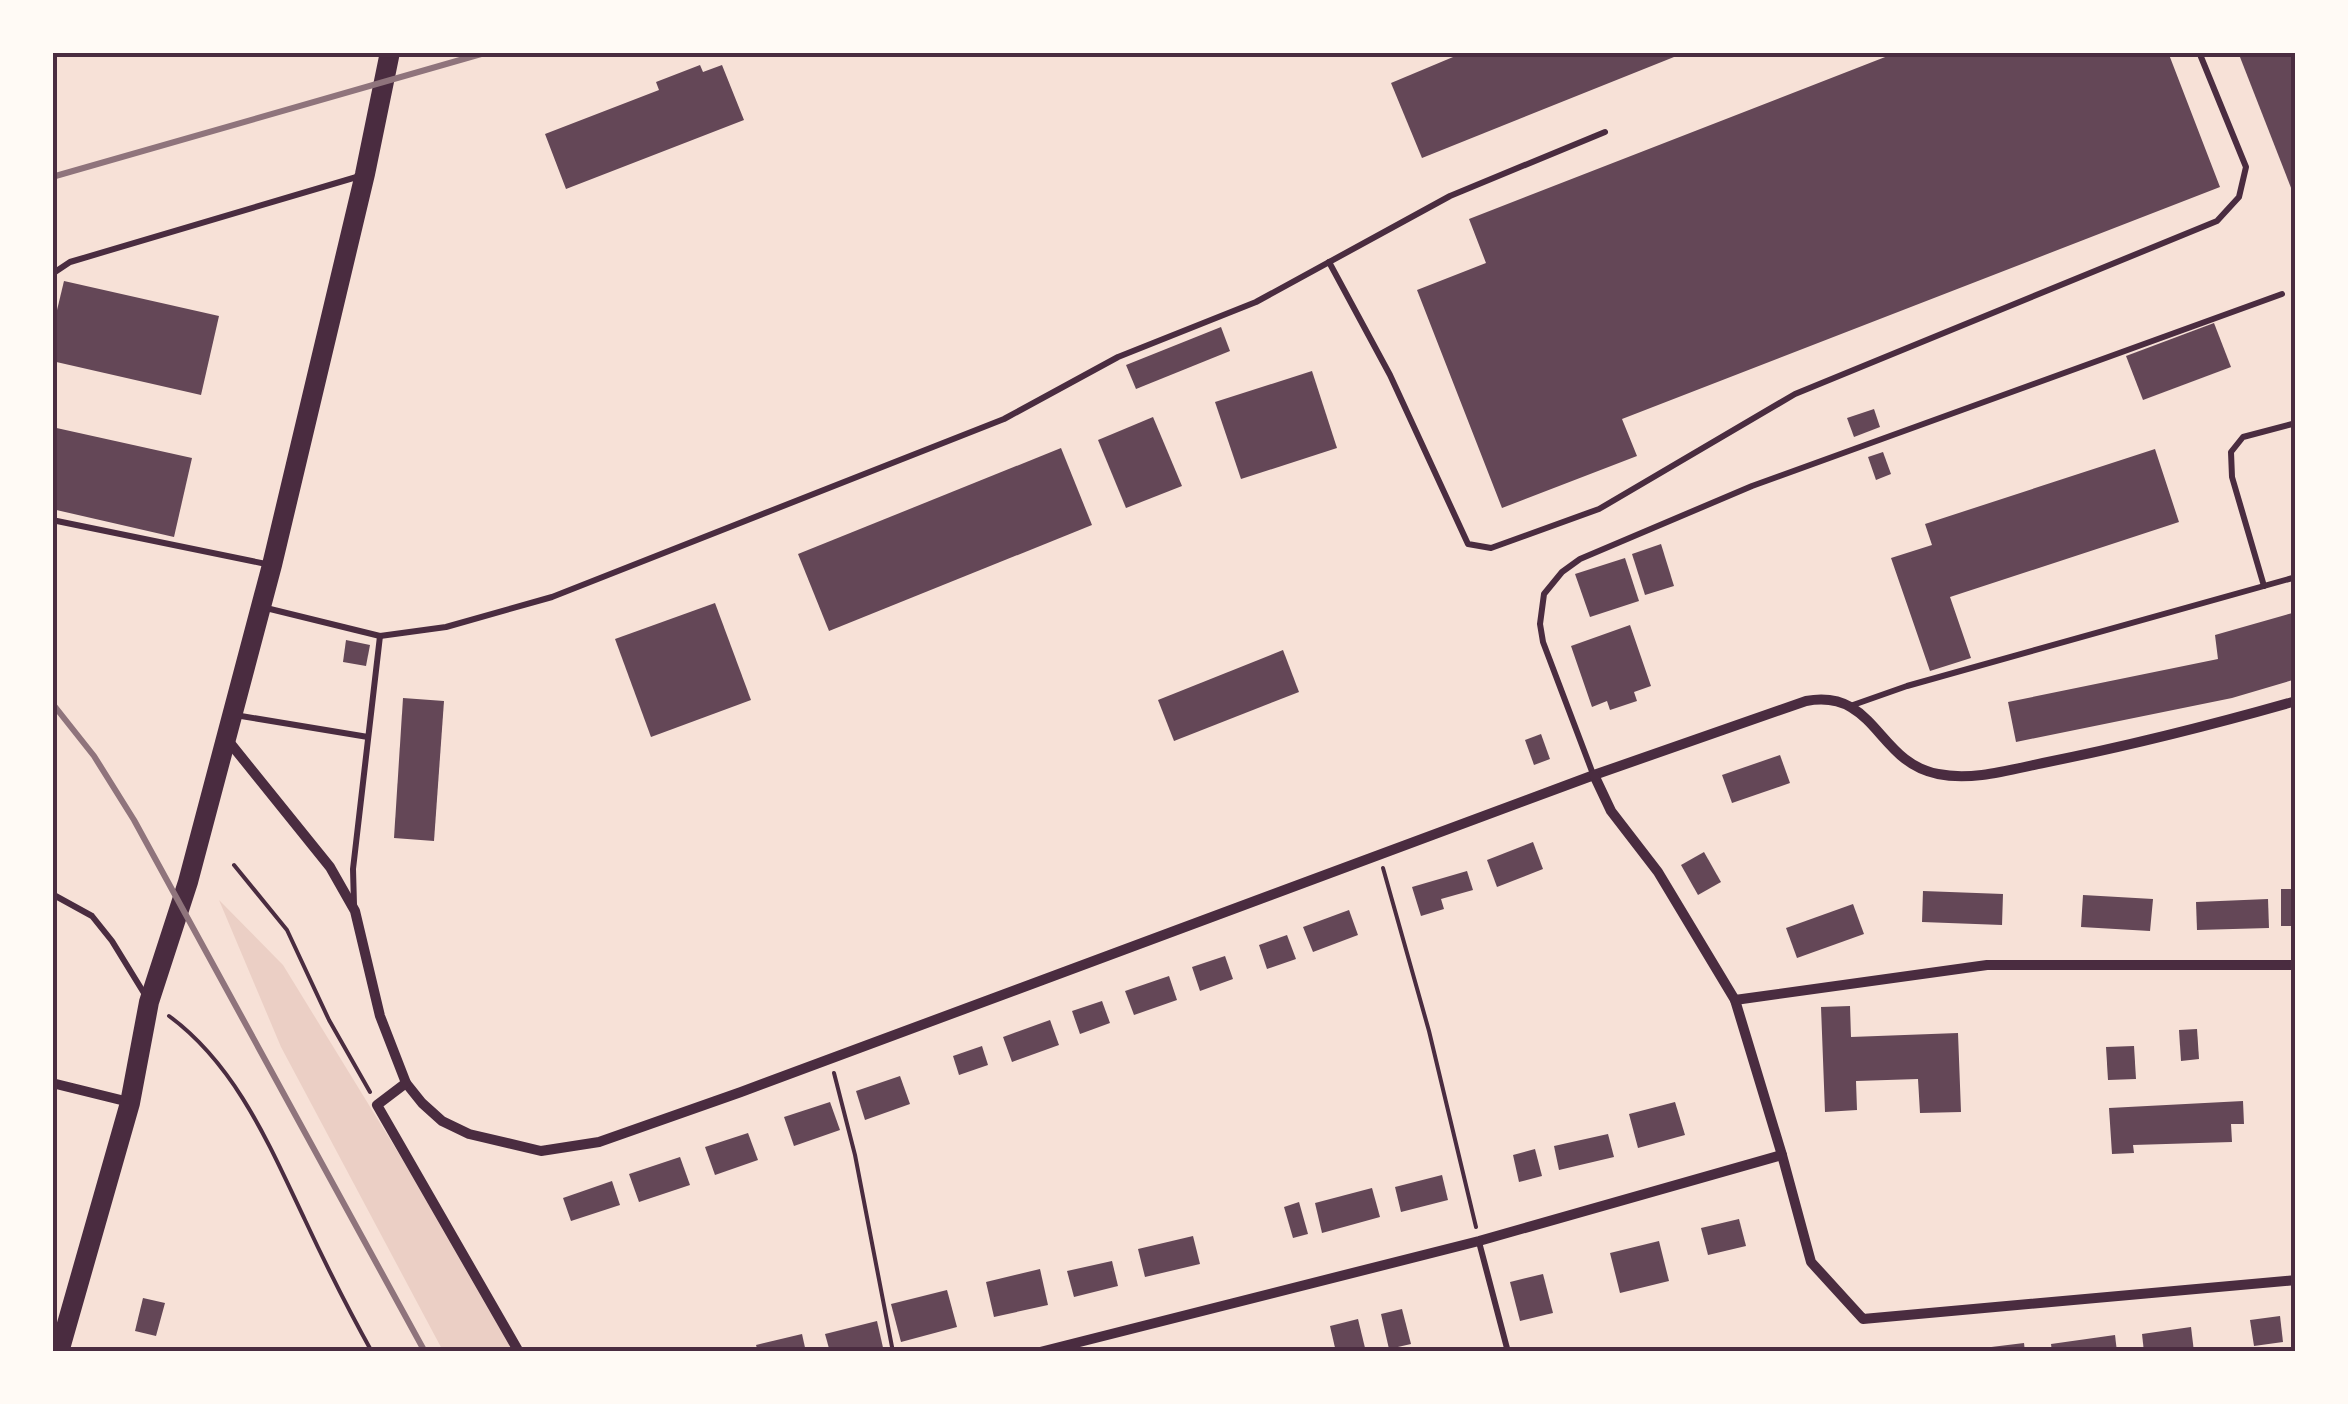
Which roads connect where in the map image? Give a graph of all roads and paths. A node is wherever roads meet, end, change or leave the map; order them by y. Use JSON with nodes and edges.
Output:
{"nodes":[{"id":1,"x":390,"y":52,"type":"edge"},
{"id":2,"x":2199,"y":52,"type":"edge"},
{"id":3,"x":1605,"y":132,"type":"dead end"},
{"id":4,"x":366,"y":174,"type":"junction"},
{"id":5,"x":1329,"y":262,"type":"junction"},
{"id":6,"x":52,"y":274,"type":"edge"},
{"id":7,"x":2282,"y":294,"type":"dead end"},
{"id":8,"x":2296,"y":423,"type":"edge"},
{"id":9,"x":52,"y":520,"type":"edge"},
{"id":10,"x":272,"y":566,"type":"junction"},
{"id":11,"x":2296,"y":577,"type":"edge"},
{"id":12,"x":2264,"y":586,"type":"junction"},
{"id":13,"x":261,"y":606,"type":"junction"},
{"id":14,"x":380,"y":636,"type":"junction"},
{"id":15,"x":2296,"y":701,"type":"edge"},
{"id":16,"x":1852,"y":705,"type":"junction"},
{"id":17,"x":234,"y":714,"type":"junction"},
{"id":18,"x":368,"y":737,"type":"junction"},
{"id":19,"x":226,"y":738,"type":"junction"},
{"id":20,"x":1594,"y":776,"type":"junction"},
{"id":21,"x":1380,"y":857,"type":"junction"},
{"id":22,"x":234,"y":865,"type":"dead end"},
{"id":23,"x":52,"y":894,"type":"edge"},
{"id":24,"x":354,"y":911,"type":"junction"},
{"id":25,"x":2296,"y":965,"type":"edge"},
{"id":26,"x":1735,"y":1000,"type":"junction"},
{"id":27,"x":150,"y":1002,"type":"junction"},
{"id":28,"x":831,"y":1058,"type":"junction"},
{"id":29,"x":52,"y":1083,"type":"edge"},
{"id":30,"x":406,"y":1083,"type":"junction"},
{"id":31,"x":130,"y":1102,"type":"junction"},
{"id":32,"x":377,"y":1105,"type":"junction"},
{"id":33,"x":1782,"y":1155,"type":"junction"},
{"id":34,"x":1479,"y":1241,"type":"junction"},
{"id":35,"x":2296,"y":1280,"type":"edge"},
{"id":36,"x":60,"y":1352,"type":"edge"},
{"id":37,"x":372,"y":1352,"type":"edge"},
{"id":38,"x":519,"y":1352,"type":"edge"},
{"id":39,"x":894,"y":1352,"type":"edge"},
{"id":40,"x":1040,"y":1352,"type":"edge"},
{"id":41,"x":1508,"y":1352,"type":"edge"}],
"edges":[{"from":1,"to":4,"type":"main road"},
{"from":2,"to":5,"type":"lane"},
{"from":3,"to":5,"type":"lane"},
{"from":4,"to":6,"type":"lane"},
{"from":4,"to":10,"type":"main road"},
{"from":5,"to":14,"type":"lane"},
{"from":7,"to":20,"type":"lane"},
{"from":8,"to":12,"type":"lane"},
{"from":9,"to":10,"type":"lane"},
{"from":10,"to":13,"type":"main road"},
{"from":11,"to":12,"type":"lane"},
{"from":12,"to":16,"type":"lane"},
{"from":13,"to":14,"type":"lane"},
{"from":13,"to":17,"type":"main road"},
{"from":14,"to":18,"type":"lane"},
{"from":15,"to":16,"type":"street"},
{"from":16,"to":20,"type":"street"},
{"from":17,"to":18,"type":"lane"},
{"from":17,"to":19,"type":"main road"},
{"from":18,"to":24,"type":"lane"},
{"from":19,"to":24,"type":"street"},
{"from":19,"to":27,"type":"main road"},
{"from":20,"to":21,"type":"street"},
{"from":20,"to":26,"type":"street"},
{"from":21,"to":28,"type":"street"},
{"from":21,"to":34,"type":"path"},
{"from":22,"to":32,"type":"path"},
{"from":23,"to":27,"type":"lane"},
{"from":24,"to":30,"type":"street"},
{"from":25,"to":26,"type":"street"},
{"from":26,"to":33,"type":"street"},
{"from":27,"to":31,"type":"main road"},
{"from":27,"to":37,"type":"path"},
{"from":28,"to":30,"type":"street"},
{"from":28,"to":39,"type":"path"},
{"from":29,"to":31,"type":"street"},
{"from":30,"to":32,"type":"street"},
{"from":31,"to":36,"type":"main road"},
{"from":32,"to":38,"type":"street"},
{"from":33,"to":34,"type":"street"},
{"from":33,"to":35,"type":"street"},
{"from":34,"to":40,"type":"street"},
{"from":34,"to":41,"type":"lane"}]}
